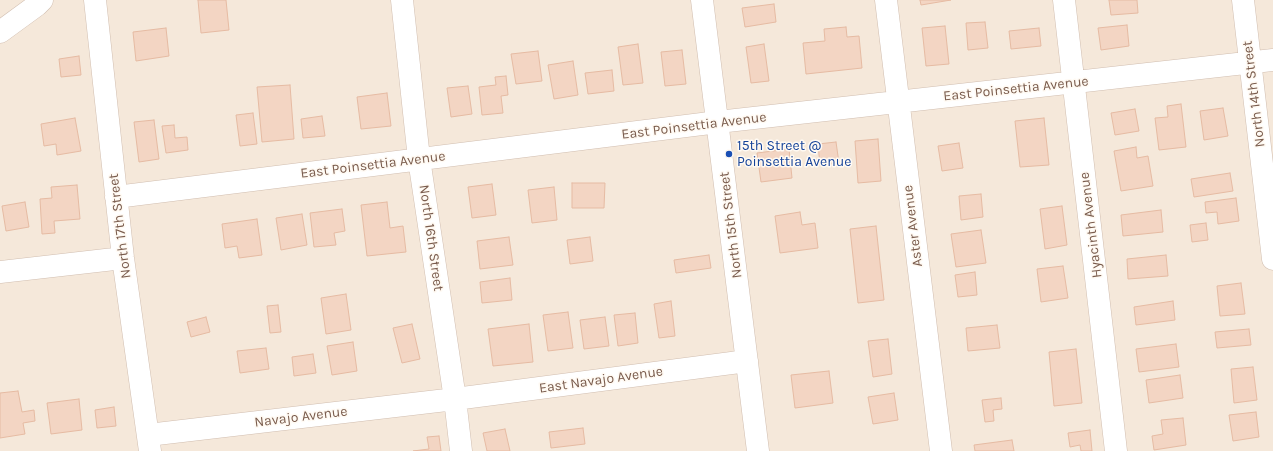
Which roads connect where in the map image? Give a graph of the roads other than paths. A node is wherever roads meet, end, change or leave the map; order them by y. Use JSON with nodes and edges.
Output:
{"nodes":[{"id":1,"x":42,"y":0,"type":"edge"},
{"id":2,"x":95,"y":0,"type":"edge"},
{"id":3,"x":402,"y":0,"type":"edge"},
{"id":4,"x":702,"y":0,"type":"edge"},
{"id":5,"x":886,"y":0,"type":"edge"},
{"id":6,"x":1064,"y":0,"type":"edge"},
{"id":7,"x":1243,"y":0,"type":"edge"},
{"id":8,"x":0,"y":32,"type":"edge"},
{"id":9,"x":1273,"y":60,"type":"edge"},
{"id":10,"x":1251,"y":63,"type":"junction"},
{"id":11,"x":1074,"y":83,"type":"junction"},
{"id":12,"x":898,"y":102,"type":"junction"},
{"id":13,"x":718,"y":122,"type":"junction"},
{"id":14,"x":419,"y":159,"type":"junction"},
{"id":15,"x":116,"y":197,"type":"junction"},
{"id":16,"x":123,"y":258,"type":"junction"},
{"id":17,"x":1273,"y":260,"type":"edge"},
{"id":18,"x":0,"y":272,"type":"edge"},
{"id":19,"x":747,"y":361,"type":"junction"},
{"id":20,"x":455,"y":399,"type":"junction"},
{"id":21,"x":149,"y":443,"type":"edge"},
{"id":22,"x":461,"y":451,"type":"edge"},
{"id":23,"x":758,"y":451,"type":"edge"},
{"id":24,"x":941,"y":451,"type":"edge"},
{"id":25,"x":1116,"y":451,"type":"edge"}],
"edges":[{"from":1,"to":8,"type":"street"},
{"from":2,"to":15,"type":"street","name":"North 17th Street"},
{"from":3,"to":14,"type":"street","name":"North 16th Street"},
{"from":4,"to":13,"type":"street","name":"North 15th Street"},
{"from":5,"to":12,"type":"street","name":"Aster Avenue"},
{"from":6,"to":11,"type":"street","name":"Hyacinth Avenue"},
{"from":7,"to":10,"type":"street","name":"North 14th Street"},
{"from":9,"to":10,"type":"street","name":"East Poinsettia Avenue"},
{"from":10,"to":11,"type":"street","name":"East Poinsettia Avenue"},
{"from":10,"to":17,"type":"street","name":"North 14th Street"},
{"from":11,"to":12,"type":"street","name":"East Poinsettia Avenue"},
{"from":11,"to":25,"type":"street","name":"Hyacinth Avenue"},
{"from":12,"to":13,"type":"street","name":"East Poinsettia Avenue"},
{"from":12,"to":24,"type":"street","name":"Aster Avenue"},
{"from":13,"to":14,"type":"street","name":"East Poinsettia Avenue"},
{"from":13,"to":19,"type":"street","name":"North 15th Street"},
{"from":14,"to":15,"type":"street","name":"East Poinsettia Avenue"},
{"from":14,"to":20,"type":"street","name":"North 16th Street"},
{"from":15,"to":16,"type":"street","name":"North 17th Street"},
{"from":16,"to":18,"type":"street"},
{"from":16,"to":21,"type":"street","name":"North 17th Street"},
{"from":19,"to":20,"type":"street","name":"East Navajo Avenue"},
{"from":19,"to":23,"type":"street","name":"North 15th Street"},
{"from":20,"to":21,"type":"street","name":"Navajo Avenue"},
{"from":20,"to":22,"type":"street","name":"North 16th Street"}]}
